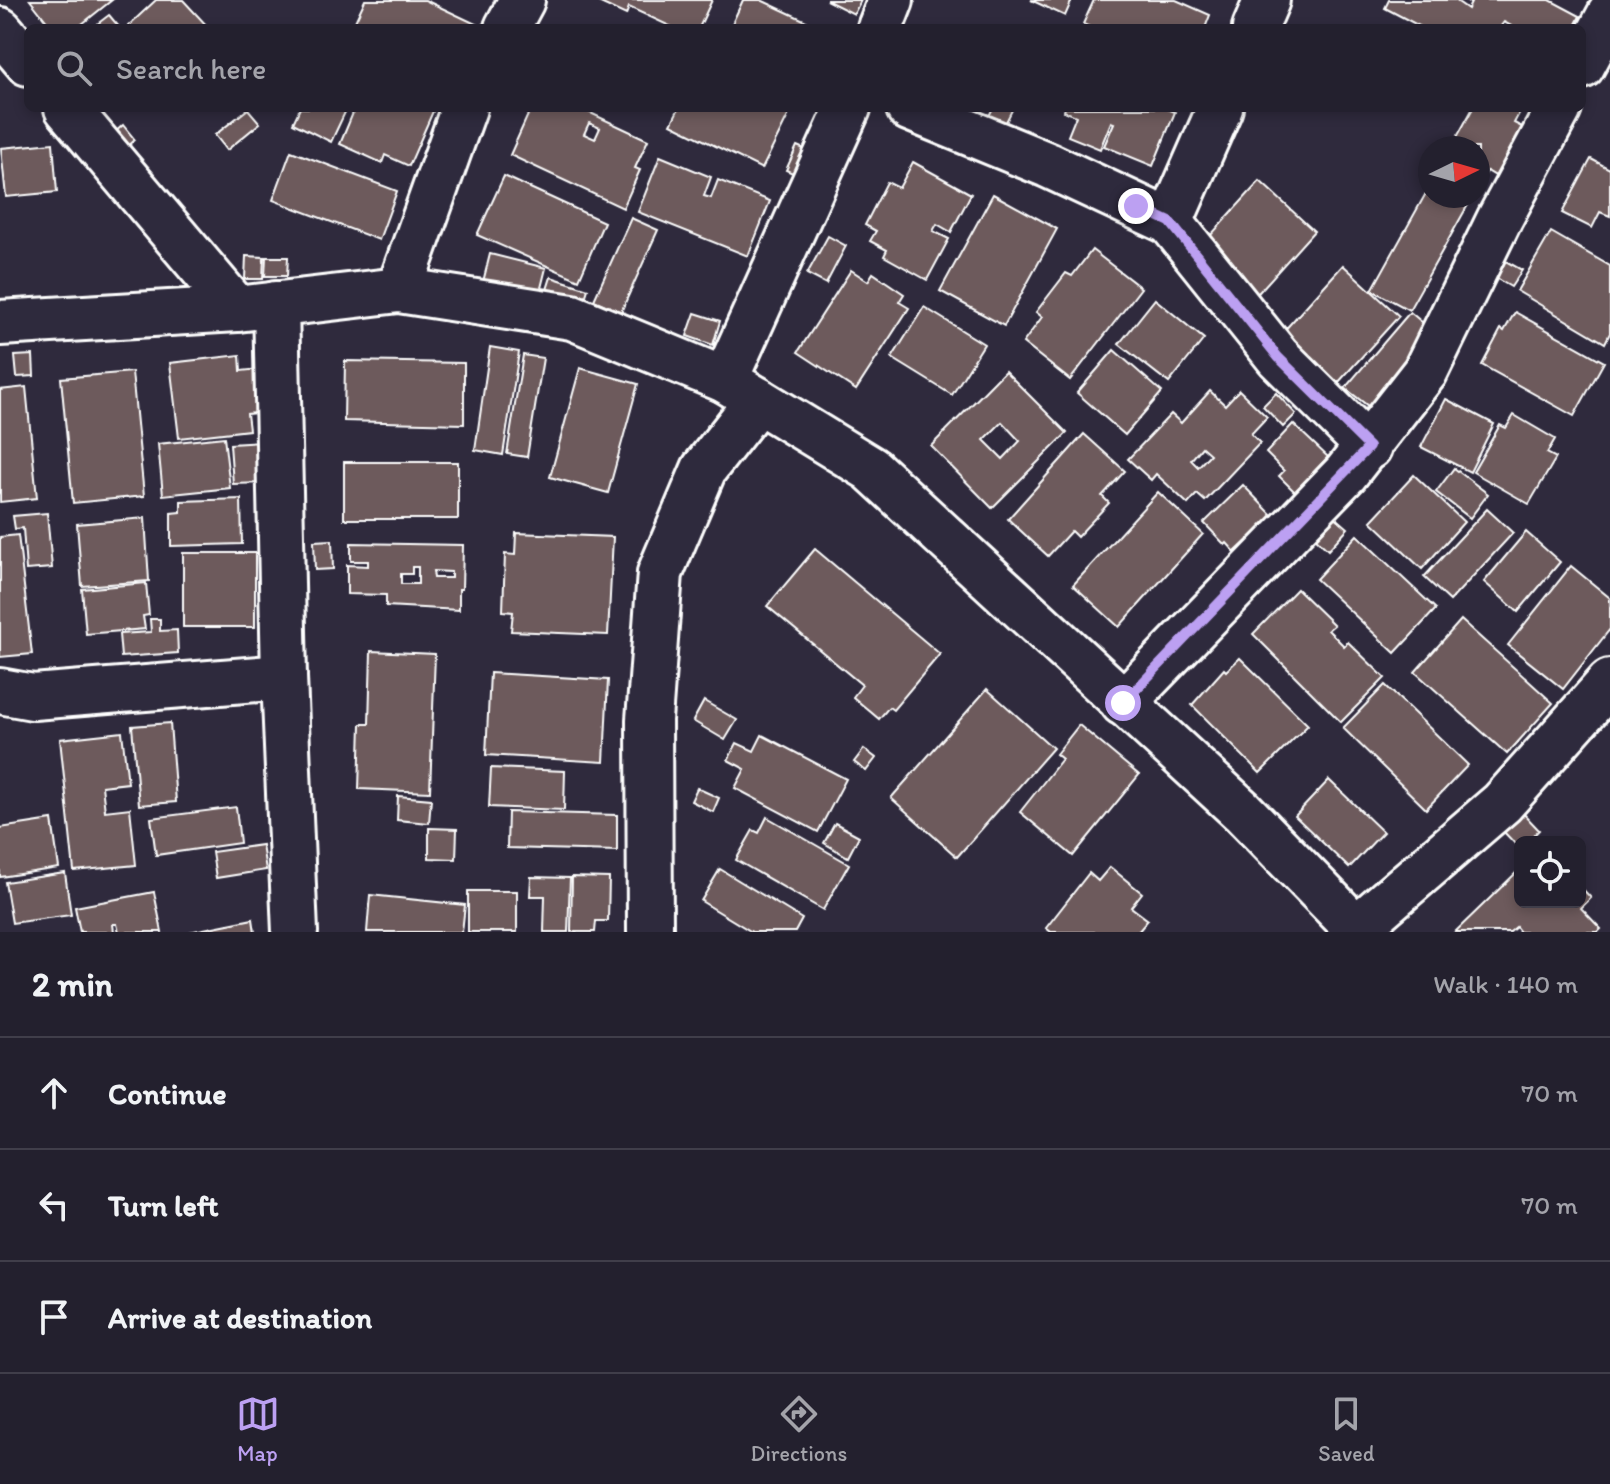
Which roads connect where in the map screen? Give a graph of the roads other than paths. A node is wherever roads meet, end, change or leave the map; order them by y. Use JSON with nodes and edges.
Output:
{"nodes":[{"id":1,"x":522,"y":0,"type":"edge"},
{"id":2,"x":891,"y":0,"type":"edge"},
{"id":3,"x":1267,"y":0,"type":"edge"},
{"id":4,"x":509,"y":24,"type":"edge"},
{"id":5,"x":882,"y":24,"type":"edge"},
{"id":6,"x":1257,"y":24,"type":"edge"},
{"id":7,"x":0,"y":30,"type":"edge"},
{"id":8,"x":24,"y":58,"type":"edge"},
{"id":9,"x":71,"y":112,"type":"edge"},
{"id":10,"x":463,"y":112,"type":"edge"},
{"id":11,"x":846,"y":112,"type":"edge"},
{"id":12,"x":919,"y":112,"type":"edge"},
{"id":13,"x":1218,"y":112,"type":"edge"},
{"id":14,"x":1557,"y":112,"type":"edge"},
{"id":15,"x":1170,"y":222,"type":"junction"},
{"id":16,"x":399,"y":290,"type":"junction"},
{"id":17,"x":257,"y":307,"type":"junction"},
{"id":18,"x":0,"y":323,"type":"edge"},
{"id":19,"x":742,"y":390,"type":"junction"},
{"id":20,"x":1369,"y":447,"type":"junction"},
{"id":21,"x":284,"y":677,"type":"junction"},
{"id":22,"x":1610,"y":682,"type":"edge"},
{"id":23,"x":0,"y":691,"type":"edge"},
{"id":24,"x":1123,"y":703,"type":"junction"},
{"id":25,"x":1356,"y":931,"type":"edge"},
{"id":26,"x":295,"y":932,"type":"edge"},
{"id":27,"x":650,"y":932,"type":"edge"}],
"edges":[{"from":1,"to":4,"type":"street"},
{"from":2,"to":5,"type":"street"},
{"from":3,"to":6,"type":"street"},
{"from":7,"to":8,"type":"street"},
{"from":9,"to":17,"type":"street"},
{"from":10,"to":16,"type":"street"},
{"from":11,"to":19,"type":"street"},
{"from":12,"to":15,"type":"street"},
{"from":13,"to":15,"type":"street"},
{"from":14,"to":20,"type":"street"},
{"from":15,"to":20,"type":"street"},
{"from":16,"to":17,"type":"street"},
{"from":16,"to":19,"type":"street"},
{"from":17,"to":18,"type":"street"},
{"from":17,"to":21,"type":"street"},
{"from":19,"to":24,"type":"street"},
{"from":19,"to":27,"type":"street"},
{"from":20,"to":24,"type":"street"},
{"from":21,"to":23,"type":"street"},
{"from":21,"to":26,"type":"street"},
{"from":22,"to":25,"type":"street"},
{"from":24,"to":25,"type":"street"}]}
